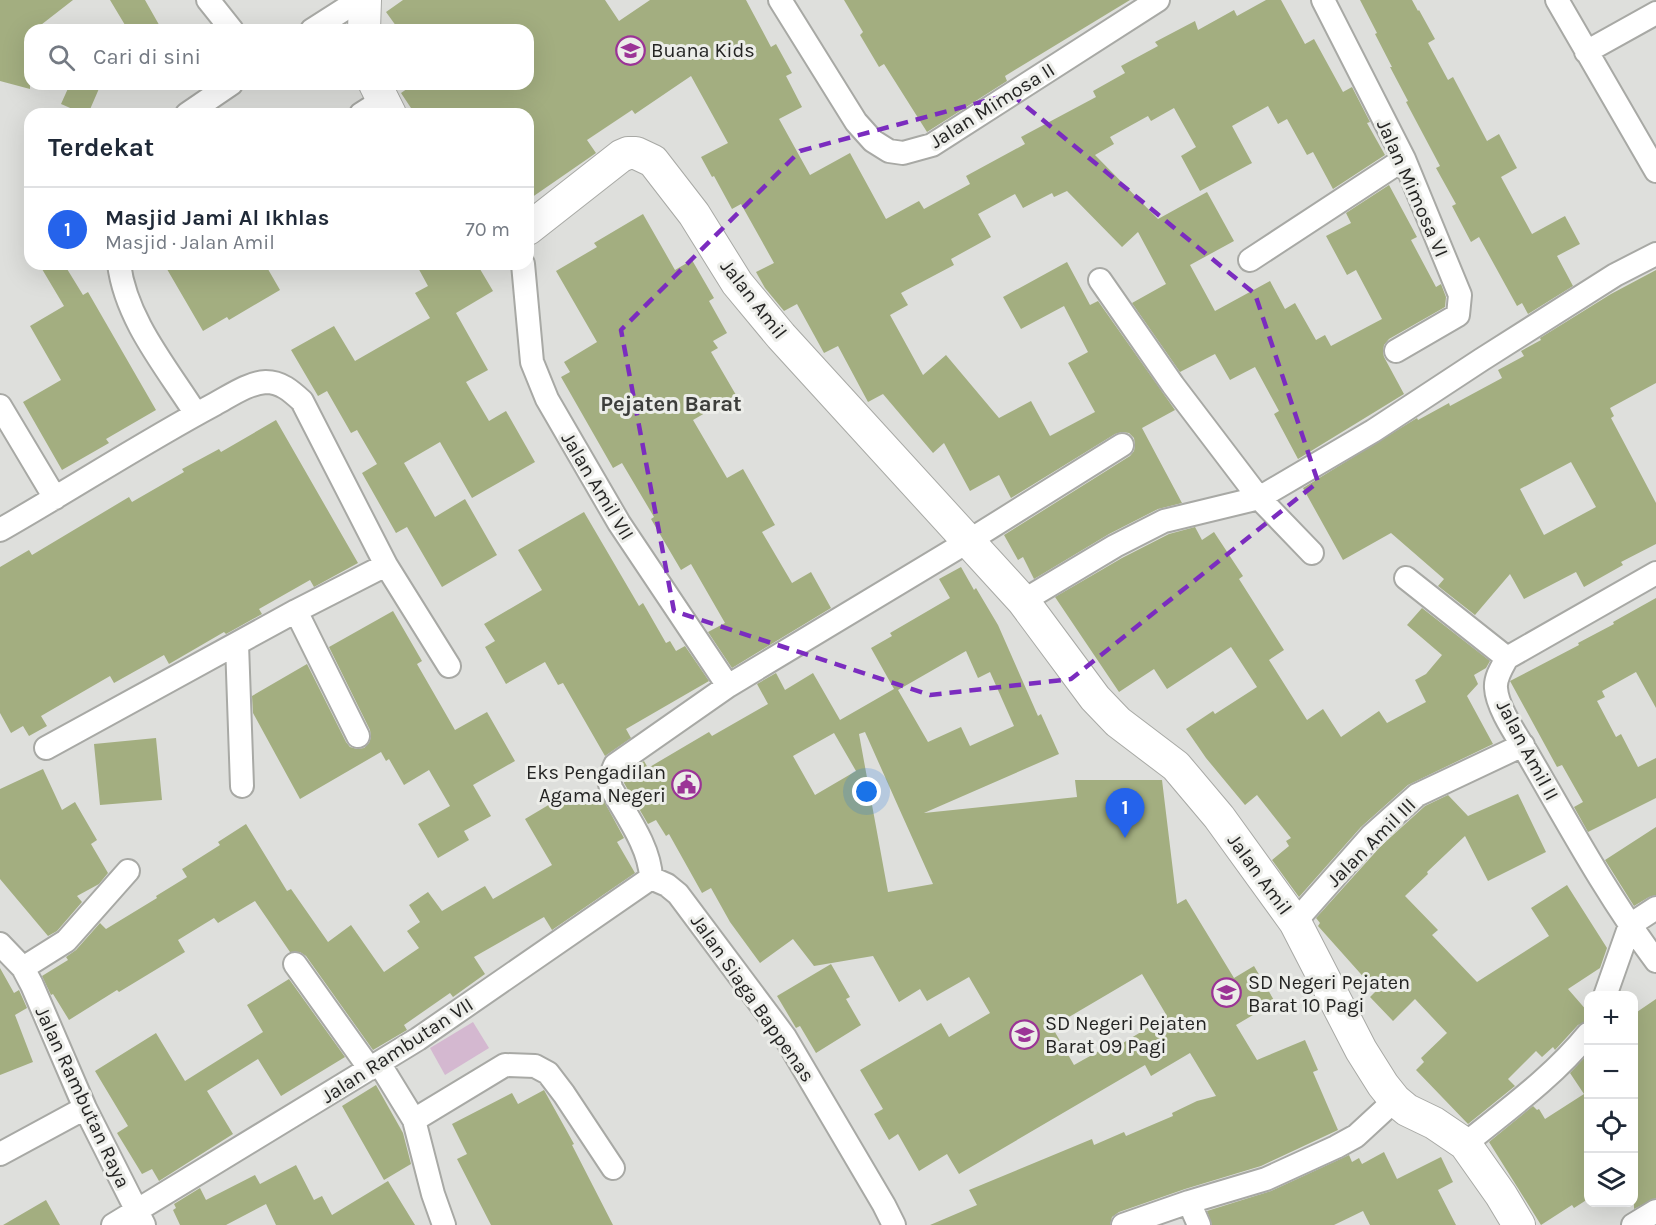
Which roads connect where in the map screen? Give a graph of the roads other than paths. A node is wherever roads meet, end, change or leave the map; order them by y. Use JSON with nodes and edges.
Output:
{"nodes":[{"id":1,"x":208,"y":0,"type":"edge"},
{"id":2,"x":359,"y":0,"type":"edge"},
{"id":3,"x":365,"y":0,"type":"edge"},
{"id":4,"x":780,"y":0,"type":"edge"},
{"id":5,"x":1158,"y":0,"type":"edge"},
{"id":6,"x":1323,"y":0,"type":"edge"},
{"id":7,"x":1557,"y":0,"type":"edge"},
{"id":8,"x":1656,"y":13,"type":"edge"},
{"id":9,"x":227,"y":24,"type":"edge"},
{"id":10,"x":321,"y":24,"type":"edge"},
{"id":11,"x":364,"y":24,"type":"edge"},
{"id":12,"x":1586,"y":52,"type":"junction"},
{"id":13,"x":222,"y":90,"type":"edge"},
{"id":14,"x":196,"y":108,"type":"edge"},
{"id":15,"x":1404,"y":159,"type":"junction"},
{"id":16,"x":1656,"y":171,"type":"edge"},
{"id":17,"x":534,"y":224,"type":"edge"},
{"id":18,"x":1656,"y":254,"type":"edge"},
{"id":19,"x":1250,"y":260,"type":"dead end"},
{"id":20,"x":119,"y":270,"type":"edge"},
{"id":21,"x":524,"y":270,"type":"edge"},
{"id":22,"x":1100,"y":280,"type":"dead end"},
{"id":23,"x":1396,"y":351,"type":"dead end"},
{"id":24,"x":0,"y":406,"type":"edge"},
{"id":25,"x":196,"y":414,"type":"junction"},
{"id":26,"x":1122,"y":445,"type":"dead end"},
{"id":27,"x":55,"y":498,"type":"junction"},
{"id":28,"x":1259,"y":498,"type":"junction"},
{"id":29,"x":0,"y":530,"type":"edge"},
{"id":30,"x":967,"y":542,"type":"junction"},
{"id":31,"x":1312,"y":553,"type":"dead end"},
{"id":32,"x":386,"y":565,"type":"junction"},
{"id":33,"x":1656,"y":573,"type":"edge"},
{"id":34,"x":1406,"y":578,"type":"dead end"},
{"id":35,"x":1023,"y":601,"type":"junction"},
{"id":36,"x":296,"y":611,"type":"junction"},
{"id":37,"x":237,"y":644,"type":"junction"},
{"id":38,"x":1506,"y":658,"type":"junction"},
{"id":39,"x":449,"y":666,"type":"dead end"},
{"id":40,"x":728,"y":686,"type":"junction"},
{"id":41,"x":358,"y":736,"type":"dead end"},
{"id":42,"x":1523,"y":745,"type":"junction"},
{"id":43,"x":46,"y":748,"type":"dead end"},
{"id":44,"x":242,"y":786,"type":"dead end"},
{"id":45,"x":128,"y":871,"type":"dead end"},
{"id":46,"x":651,"y":878,"type":"junction"},
{"id":47,"x":1656,"y":908,"type":"edge"},
{"id":48,"x":1295,"y":922,"type":"junction"},
{"id":49,"x":1629,"y":925,"type":"junction"},
{"id":50,"x":0,"y":944,"type":"edge"},
{"id":51,"x":1656,"y":961,"type":"edge"},
{"id":52,"x":295,"y":964,"type":"dead end"},
{"id":53,"x":23,"y":968,"type":"junction"},
{"id":54,"x":1607,"y":991,"type":"edge"},
{"id":55,"x":1584,"y":1039,"type":"edge"},
{"id":56,"x":374,"y":1066,"type":"junction"},
{"id":57,"x":1395,"y":1100,"type":"junction"},
{"id":58,"x":84,"y":1108,"type":"junction"},
{"id":59,"x":414,"y":1120,"type":"junction"},
{"id":60,"x":1465,"y":1144,"type":"junction"},
{"id":61,"x":0,"y":1154,"type":"edge"},
{"id":62,"x":613,"y":1168,"type":"dead end"},
{"id":63,"x":1188,"y":1202,"type":"junction"},
{"id":64,"x":1656,"y":1211,"type":"edge"},
{"id":65,"x":140,"y":1218,"type":"edge"},
{"id":66,"x":113,"y":1225,"type":"edge"},
{"id":67,"x":444,"y":1225,"type":"edge"},
{"id":68,"x":894,"y":1225,"type":"edge"},
{"id":69,"x":1123,"y":1225,"type":"edge"},
{"id":70,"x":1199,"y":1225,"type":"edge"},
{"id":71,"x":1519,"y":1225,"type":"edge"},
{"id":72,"x":1633,"y":1225,"type":"edge"}],
"edges":[{"from":1,"to":9,"type":"street"},
{"from":2,"to":10,"type":"street"},
{"from":3,"to":11,"type":"street"},
{"from":4,"to":5,"type":"street","name":"Jalan Mimosa II"},
{"from":6,"to":15,"type":"street","name":"Jalan Mimosa VI"},
{"from":7,"to":12,"type":"street"},
{"from":8,"to":12,"type":"street"},
{"from":12,"to":16,"type":"street"},
{"from":13,"to":14,"type":"street"},
{"from":15,"to":19,"type":"street"},
{"from":15,"to":23,"type":"street","name":"Jalan Mimosa VI"},
{"from":17,"to":30,"type":"street","name":"Jalan Amil"},
{"from":18,"to":28,"type":"street"},
{"from":20,"to":25,"type":"street"},
{"from":21,"to":40,"type":"street","name":"Jalan Amil VII"},
{"from":22,"to":28,"type":"street"},
{"from":24,"to":27,"type":"street"},
{"from":25,"to":27,"type":"street"},
{"from":25,"to":32,"type":"street"},
{"from":26,"to":30,"type":"street"},
{"from":27,"to":29,"type":"street"},
{"from":28,"to":31,"type":"street"},
{"from":28,"to":35,"type":"street"},
{"from":30,"to":35,"type":"street","name":"Jalan Amil"},
{"from":30,"to":40,"type":"street"},
{"from":32,"to":36,"type":"street"},
{"from":32,"to":39,"type":"street"},
{"from":33,"to":38,"type":"street"},
{"from":34,"to":38,"type":"street"},
{"from":35,"to":48,"type":"street","name":"Jalan Amil"},
{"from":36,"to":37,"type":"street"},
{"from":36,"to":41,"type":"street"},
{"from":37,"to":43,"type":"street"},
{"from":37,"to":44,"type":"street"},
{"from":38,"to":42,"type":"street","name":"Jalan Amil II"},
{"from":40,"to":46,"type":"street"},
{"from":42,"to":48,"type":"street","name":"Jalan Amil III"},
{"from":42,"to":49,"type":"street","name":"Jalan Amil II"},
{"from":45,"to":53,"type":"street"},
{"from":46,"to":56,"type":"street","name":"Jalan Rambutan VII"},
{"from":46,"to":68,"type":"street","name":"Jalan Siaga Bappenas"},
{"from":47,"to":49,"type":"street"},
{"from":48,"to":57,"type":"street","name":"Jalan Amil"},
{"from":49,"to":51,"type":"street","name":"Jalan Amil II"},
{"from":49,"to":54,"type":"street"},
{"from":50,"to":53,"type":"street","name":"Jalan Rambutan Raya"},
{"from":52,"to":56,"type":"street"},
{"from":53,"to":58,"type":"street","name":"Jalan Rambutan Raya"},
{"from":55,"to":60,"type":"street"},
{"from":56,"to":59,"type":"street"},
{"from":56,"to":65,"type":"street","name":"Jalan Rambutan VII"},
{"from":57,"to":60,"type":"street","name":"Jalan Amil"},
{"from":57,"to":63,"type":"street"},
{"from":58,"to":61,"type":"street"},
{"from":58,"to":65,"type":"street","name":"Jalan Rambutan Raya"},
{"from":59,"to":62,"type":"street"},
{"from":59,"to":67,"type":"street"},
{"from":60,"to":71,"type":"street","name":"Jalan Amil"},
{"from":63,"to":69,"type":"street"},
{"from":63,"to":70,"type":"street"},
{"from":64,"to":72,"type":"street"},
{"from":65,"to":66,"type":"street","name":"Jalan Rambutan VII"}]}
